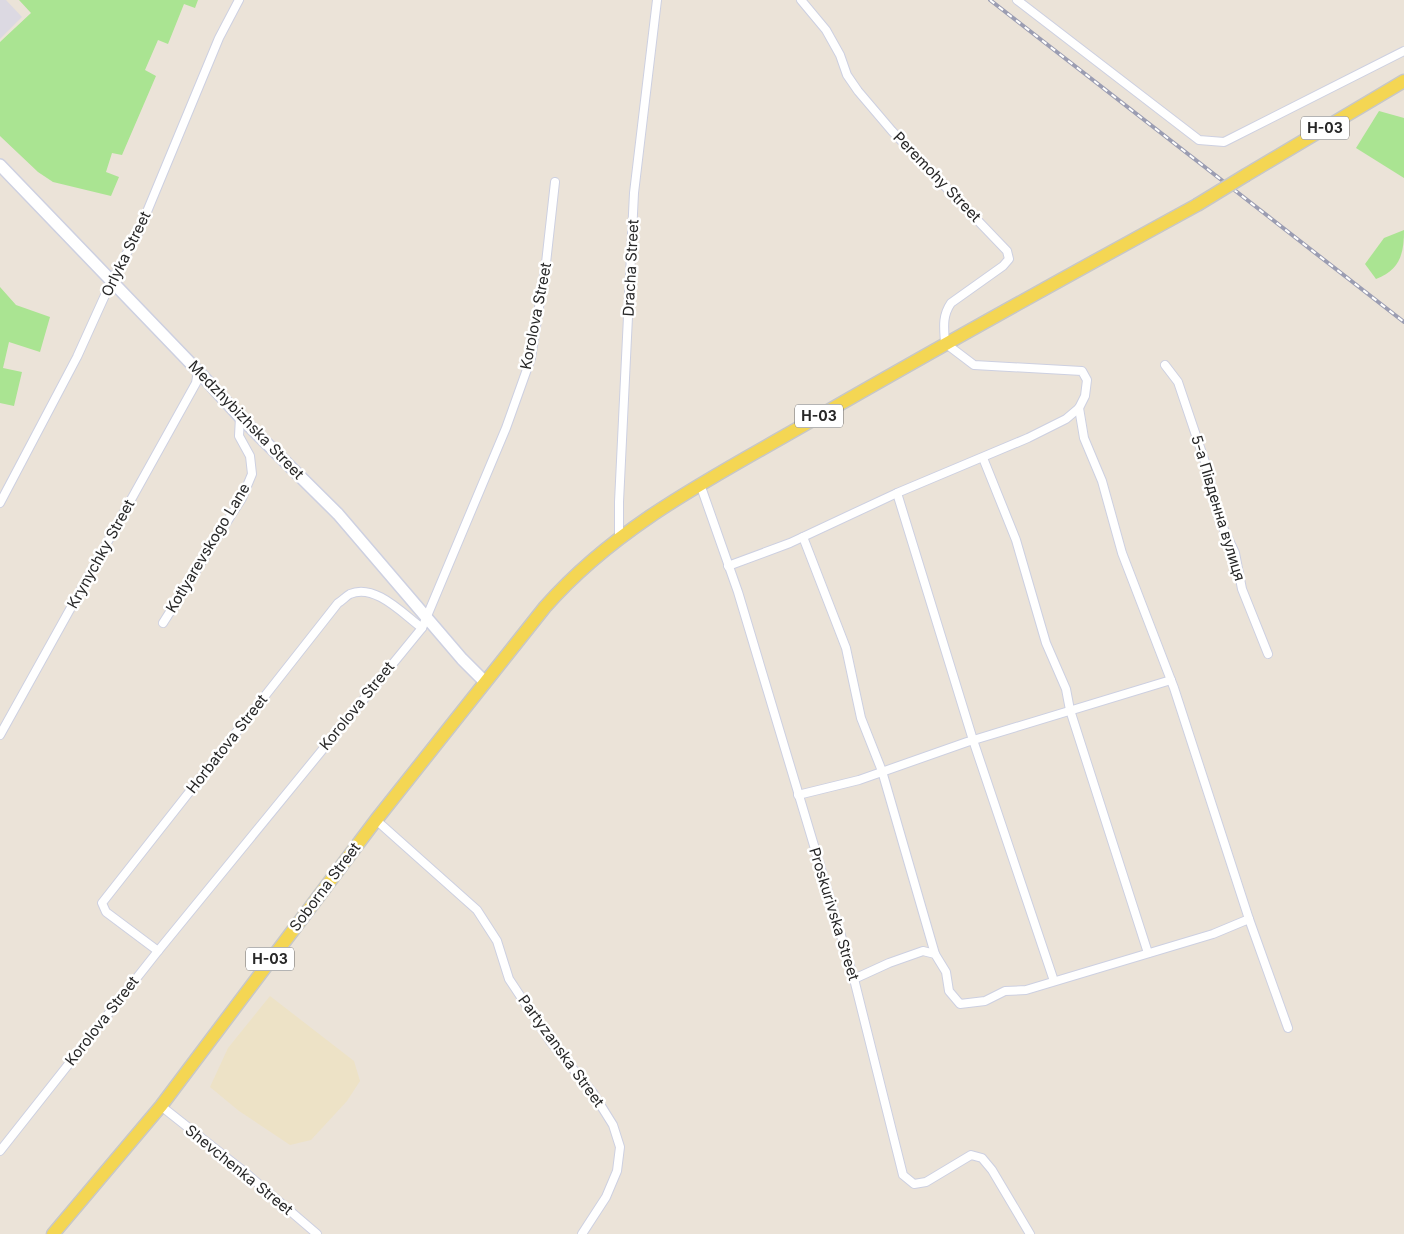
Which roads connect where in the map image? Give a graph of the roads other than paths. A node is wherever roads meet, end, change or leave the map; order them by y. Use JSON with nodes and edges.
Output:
{"nodes":[{"id":1,"x":239,"y":0,"type":"edge"},
{"id":2,"x":657,"y":0,"type":"edge"},
{"id":3,"x":801,"y":0,"type":"edge"},
{"id":4,"x":1017,"y":0,"type":"edge"},
{"id":5,"x":1404,"y":51,"type":"edge"},
{"id":6,"x":1404,"y":80,"type":"edge"},
{"id":7,"x":0,"y":165,"type":"edge"},
{"id":8,"x":555,"y":182,"type":"dead end"},
{"id":9,"x":111,"y":282,"type":"junction"},
{"id":10,"x":945,"y":343,"type":"junction"},
{"id":11,"x":1164,"y":365,"type":"dead end"},
{"id":12,"x":198,"y":371,"type":"junction"},
{"id":13,"x":1079,"y":408,"type":"junction"},
{"id":14,"x":240,"y":417,"type":"junction"},
{"id":15,"x":983,"y":458,"type":"junction"},
{"id":16,"x":700,"y":484,"type":"junction"},
{"id":17,"x":897,"y":494,"type":"junction"},
{"id":18,"x":0,"y":503,"type":"edge"},
{"id":19,"x":803,"y":537,"type":"junction"},
{"id":20,"x":619,"y":538,"type":"junction"},
{"id":21,"x":728,"y":566,"type":"junction"},
{"id":22,"x":426,"y":616,"type":"junction"},
{"id":23,"x":163,"y":623,"type":"dead end"},
{"id":24,"x":422,"y":628,"type":"junction"},
{"id":25,"x":1268,"y":654,"type":"dead end"},
{"id":26,"x":1171,"y":680,"type":"junction"},
{"id":27,"x":485,"y":682,"type":"junction"},
{"id":28,"x":1070,"y":710,"type":"junction"},
{"id":29,"x":0,"y":735,"type":"edge"},
{"id":30,"x":973,"y":740,"type":"junction"},
{"id":31,"x":882,"y":771,"type":"junction"},
{"id":32,"x":798,"y":795,"type":"junction"},
{"id":33,"x":376,"y":820,"type":"junction"},
{"id":34,"x":1249,"y":919,"type":"junction"},
{"id":35,"x":158,"y":951,"type":"junction"},
{"id":36,"x":1148,"y":953,"type":"junction"},
{"id":37,"x":935,"y":954,"type":"junction"},
{"id":38,"x":854,"y":980,"type":"junction"},
{"id":39,"x":1054,"y":981,"type":"junction"},
{"id":40,"x":1288,"y":1028,"type":"dead end"},
{"id":41,"x":161,"y":1106,"type":"junction"},
{"id":42,"x":0,"y":1151,"type":"edge"},
{"id":43,"x":53,"y":1234,"type":"edge"},
{"id":44,"x":317,"y":1234,"type":"edge"},
{"id":45,"x":582,"y":1234,"type":"edge"},
{"id":46,"x":1030,"y":1234,"type":"edge"}],
"edges":[{"from":1,"to":9,"type":"street","name":"Orlyka Street"},
{"from":2,"to":20,"type":"street","name":"Dracha Street"},
{"from":3,"to":10,"type":"street","name":"Peremohy Street"},
{"from":4,"to":5,"type":"street"},
{"from":6,"to":10,"type":"main road","number":"Н-03","bridge":true},
{"from":7,"to":9,"type":"main road","name":"Medzhybizhska Street"},
{"from":8,"to":22,"type":"street","name":"Korolova Street"},
{"from":9,"to":12,"type":"main road","name":"Medzhybizhska Street"},
{"from":9,"to":18,"type":"street","name":"Orlyka Street"},
{"from":10,"to":13,"type":"street"},
{"from":10,"to":16,"type":"main road","number":"Н-03"},
{"from":11,"to":25,"type":"street","name":"5-а Південна вулиця"},
{"from":12,"to":14,"type":"main road","name":"Medzhybizhska Street"},
{"from":12,"to":29,"type":"street","name":"Krynychky Street"},
{"from":13,"to":15,"type":"street"},
{"from":13,"to":26,"type":"street"},
{"from":14,"to":22,"type":"main road","name":"Medzhybizhska Street"},
{"from":14,"to":23,"type":"street","name":"Kotlyarevskogo Lane"},
{"from":15,"to":17,"type":"street"},
{"from":15,"to":28,"type":"street"},
{"from":16,"to":20,"type":"main road","number":"Н-03"},
{"from":16,"to":21,"type":"street","name":"Proskurivska Street"},
{"from":17,"to":19,"type":"street"},
{"from":17,"to":30,"type":"street"},
{"from":19,"to":21,"type":"street"},
{"from":19,"to":31,"type":"street"},
{"from":20,"to":27,"type":"main road","number":"Н-03"},
{"from":21,"to":32,"type":"street","name":"Proskurivska Street"},
{"from":22,"to":24,"type":"street","name":"Korolova Street"},
{"from":22,"to":27,"type":"main road","name":"Medzhybizhska Street"},
{"from":24,"to":35,"type":"street","name":"Korolova Street"},
{"from":24,"to":35,"type":"street","name":"Horbatova Street"},
{"from":26,"to":28,"type":"street"},
{"from":26,"to":34,"type":"street"},
{"from":27,"to":33,"type":"main road","name":"Soborna Street","number":"Н-03"},
{"from":28,"to":30,"type":"street"},
{"from":28,"to":36,"type":"street"},
{"from":30,"to":31,"type":"street"},
{"from":30,"to":39,"type":"street"},
{"from":31,"to":32,"type":"street"},
{"from":31,"to":37,"type":"street"},
{"from":32,"to":38,"type":"street","name":"Proskurivska Street"},
{"from":33,"to":41,"type":"main road","name":"Soborna Street","number":"Н-03"},
{"from":33,"to":45,"type":"street","name":"Partyzanska Street"},
{"from":34,"to":36,"type":"street"},
{"from":34,"to":40,"type":"street"},
{"from":35,"to":42,"type":"street","name":"Korolova Street"},
{"from":36,"to":39,"type":"street"},
{"from":37,"to":38,"type":"street"},
{"from":37,"to":39,"type":"street"},
{"from":38,"to":46,"type":"street","name":"Proskurivska Street"},
{"from":41,"to":43,"type":"main road","name":"Soborna Street","number":"Н-03"},
{"from":41,"to":44,"type":"street","name":"Shevchenka Street"}]}
